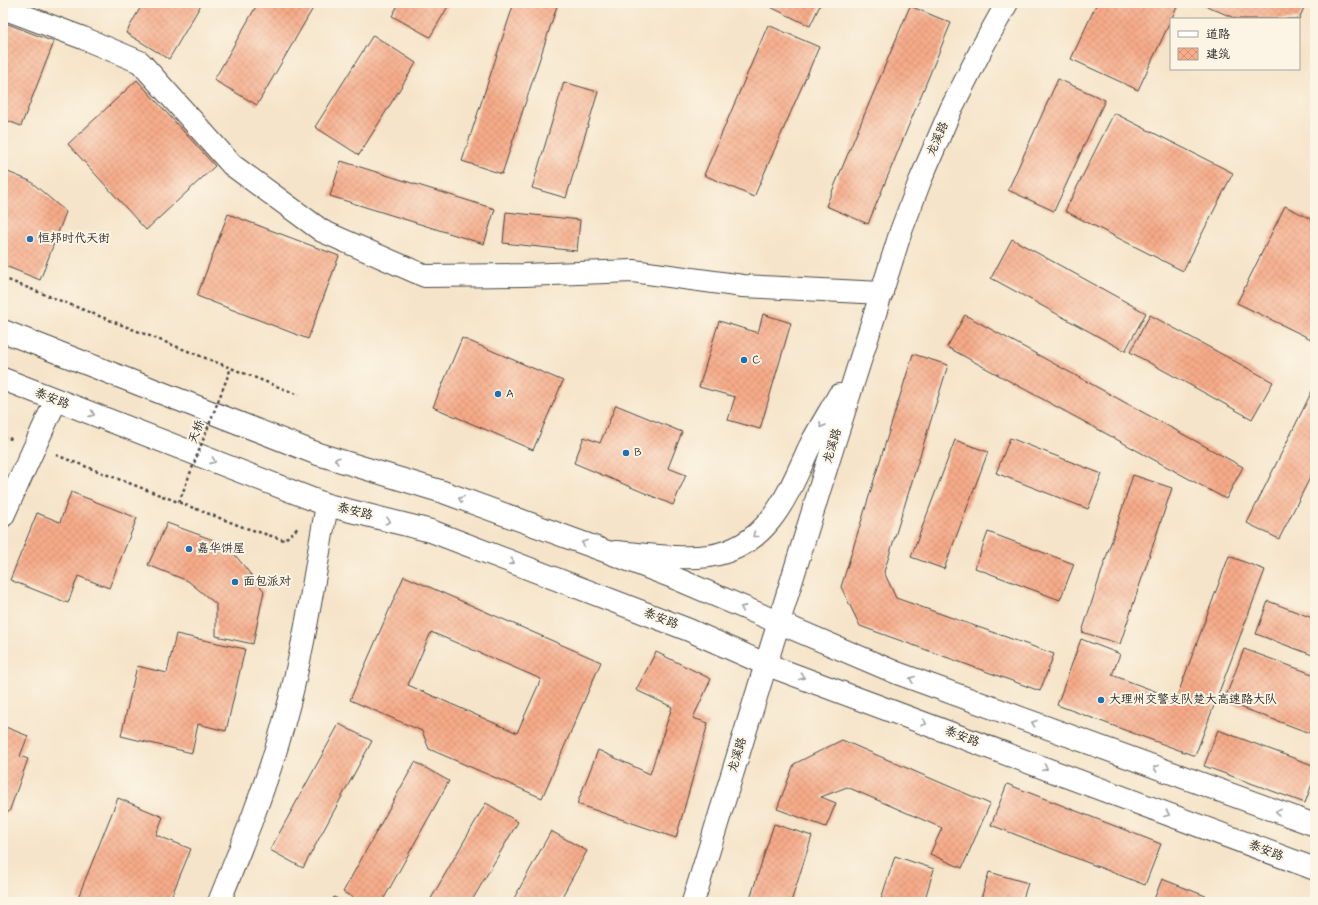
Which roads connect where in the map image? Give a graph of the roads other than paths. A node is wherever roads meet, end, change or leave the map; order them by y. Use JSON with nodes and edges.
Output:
{"nodes":[{"id":1,"x":1007,"y":3,"type":"edge"},
{"id":2,"x":3,"y":8,"type":"edge"},
{"id":3,"x":882,"y":292,"type":"junction"},
{"id":4,"x":3,"y":331,"type":"edge"},
{"id":5,"x":862,"y":354,"type":"junction"},
{"id":6,"x":3,"y":379,"type":"edge"},
{"id":7,"x":56,"y":400,"type":"junction"},
{"id":8,"x":326,"y":505,"type":"junction"},
{"id":9,"x":3,"y":516,"type":"edge"},
{"id":10,"x":605,"y":551,"type":"junction"},
{"id":11,"x":779,"y":624,"type":"junction"},
{"id":12,"x":765,"y":664,"type":"junction"},
{"id":13,"x":1315,"y":825,"type":"edge"},
{"id":14,"x":1315,"y":869,"type":"edge"},
{"id":15,"x":219,"y":902,"type":"edge"},
{"id":16,"x":693,"y":902,"type":"edge"}],
"edges":[{"from":1,"to":3,"type":"street","name":"龙溪路"},
{"from":2,"to":3,"type":"street"},
{"from":3,"to":5,"type":"street","name":"龙溪路"},
{"from":10,"to":4,"type":"street","one_way":true},
{"from":5,"to":10,"type":"street","one_way":true},
{"from":5,"to":11,"type":"street","name":"龙溪路"},
{"from":6,"to":7,"type":"street","name":"泰安路"},
{"from":7,"to":8,"type":"street","name":"泰安路","one_way":true},
{"from":7,"to":9,"type":"street"},
{"from":8,"to":12,"type":"street","name":"泰安路","one_way":true},
{"from":8,"to":15,"type":"street"},
{"from":11,"to":10,"type":"street","one_way":true},
{"from":11,"to":12,"type":"street","name":"龙溪路"},
{"from":13,"to":11,"type":"street","one_way":true},
{"from":12,"to":14,"type":"street","name":"泰安路","one_way":true},
{"from":12,"to":16,"type":"street","name":"龙溪路"}]}
